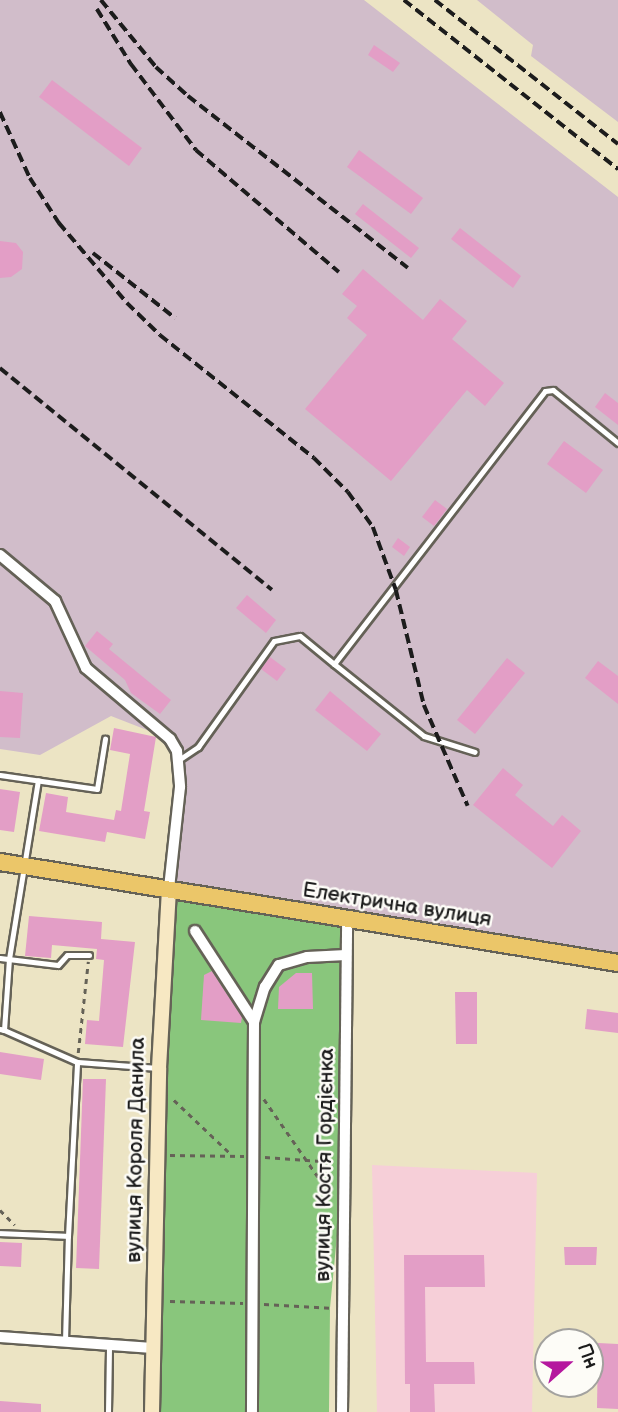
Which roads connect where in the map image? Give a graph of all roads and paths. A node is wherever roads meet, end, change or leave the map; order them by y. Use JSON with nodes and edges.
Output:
{"nodes":[{"id":1,"x":618,"y":443,"type":"edge"},
{"id":2,"x":0,"y":555,"type":"edge"},
{"id":3,"x":334,"y":664,"type":"junction"},
{"id":4,"x":105,"y":739,"type":"dead end"},
{"id":5,"x":475,"y":751,"type":"dead end"},
{"id":6,"x":180,"y":759,"type":"junction"},
{"id":7,"x":0,"y":775,"type":"edge"},
{"id":8,"x":38,"y":780,"type":"junction"},
{"id":9,"x":0,"y":862,"type":"edge"},
{"id":10,"x":23,"y":866,"type":"junction"},
{"id":11,"x":169,"y":889,"type":"junction"},
{"id":12,"x":347,"y":918,"type":"junction"},
{"id":13,"x":195,"y":930,"type":"dead end"},
{"id":14,"x":89,"y":955,"type":"joint"},
{"id":15,"x":346,"y":955,"type":"junction"},
{"id":16,"x":0,"y":958,"type":"edge"},
{"id":17,"x":9,"y":959,"type":"junction"},
{"id":18,"x":618,"y":962,"type":"edge"},
{"id":19,"x":254,"y":1023,"type":"junction"},
{"id":20,"x":2,"y":1030,"type":"edge"},
{"id":21,"x":77,"y":1062,"type":"junction"},
{"id":22,"x":159,"y":1068,"type":"junction"},
{"id":23,"x":254,"y":1085,"type":"junction"},
{"id":24,"x":174,"y":1100,"type":"dead end"},
{"id":25,"x":234,"y":1156,"type":"dead end"},
{"id":26,"x":0,"y":1210,"type":"edge"},
{"id":27,"x":344,"y":1214,"type":"junction"},
{"id":28,"x":0,"y":1233,"type":"edge"},
{"id":29,"x":25,"y":1234,"type":"junction"},
{"id":30,"x":68,"y":1236,"type":"junction"},
{"id":31,"x":0,"y":1336,"type":"edge"},
{"id":32,"x":65,"y":1341,"type":"junction"},
{"id":33,"x":109,"y":1345,"type":"junction"},
{"id":34,"x":153,"y":1348,"type":"junction"},
{"id":35,"x":108,"y":1412,"type":"edge"},
{"id":36,"x":152,"y":1412,"type":"edge"},
{"id":37,"x":252,"y":1412,"type":"edge"},
{"id":38,"x":342,"y":1412,"type":"edge"}],
"edges":[{"from":1,"to":3,"type":"lane"},
{"from":2,"to":6,"type":"street"},
{"from":3,"to":5,"type":"lane"},
{"from":3,"to":6,"type":"lane"},
{"from":4,"to":8,"type":"lane"},
{"from":6,"to":11,"type":"street"},
{"from":7,"to":8,"type":"lane"},
{"from":8,"to":10,"type":"lane"},
{"from":9,"to":10,"type":"main road","name":"Електрична вулиця"},
{"from":10,"to":11,"type":"main road","name":"Електрична вулиця"},
{"from":10,"to":17,"type":"lane"},
{"from":11,"to":12,"type":"main road","name":"Електрична вулиця"},
{"from":11,"to":22,"type":"main road","name":"вулиця Короля Данила"},
{"from":12,"to":15,"type":"street","name":"вулиця Костя Гордієнка"},
{"from":12,"to":18,"type":"main road","name":"Електрична вулиця"},
{"from":13,"to":19,"type":"street"},
{"from":14,"to":17,"type":"lane"},
{"from":14,"to":21,"type":"path"},
{"from":15,"to":19,"type":"street"},
{"from":15,"to":27,"type":"street","name":"вулиця Костя Гордієнка"},
{"from":16,"to":17,"type":"lane"},
{"from":17,"to":20,"type":"lane"},
{"from":19,"to":23,"type":"street"},
{"from":20,"to":21,"type":"lane"},
{"from":21,"to":22,"type":"lane"},
{"from":21,"to":30,"type":"lane"},
{"from":22,"to":34,"type":"main road","name":"вулиця Короля Данила"},
{"from":23,"to":27,"type":"path"},
{"from":23,"to":37,"type":"street"},
{"from":24,"to":25,"type":"path"},
{"from":26,"to":29,"type":"path"},
{"from":27,"to":38,"type":"street","name":"вулиця Костя Гордієнка"},
{"from":28,"to":29,"type":"lane"},
{"from":29,"to":30,"type":"lane"},
{"from":30,"to":32,"type":"lane"},
{"from":31,"to":32,"type":"street"},
{"from":32,"to":33,"type":"street"},
{"from":33,"to":34,"type":"street"},
{"from":33,"to":35,"type":"lane"},
{"from":34,"to":36,"type":"main road","name":"вулиця Короля Данила"}]}
